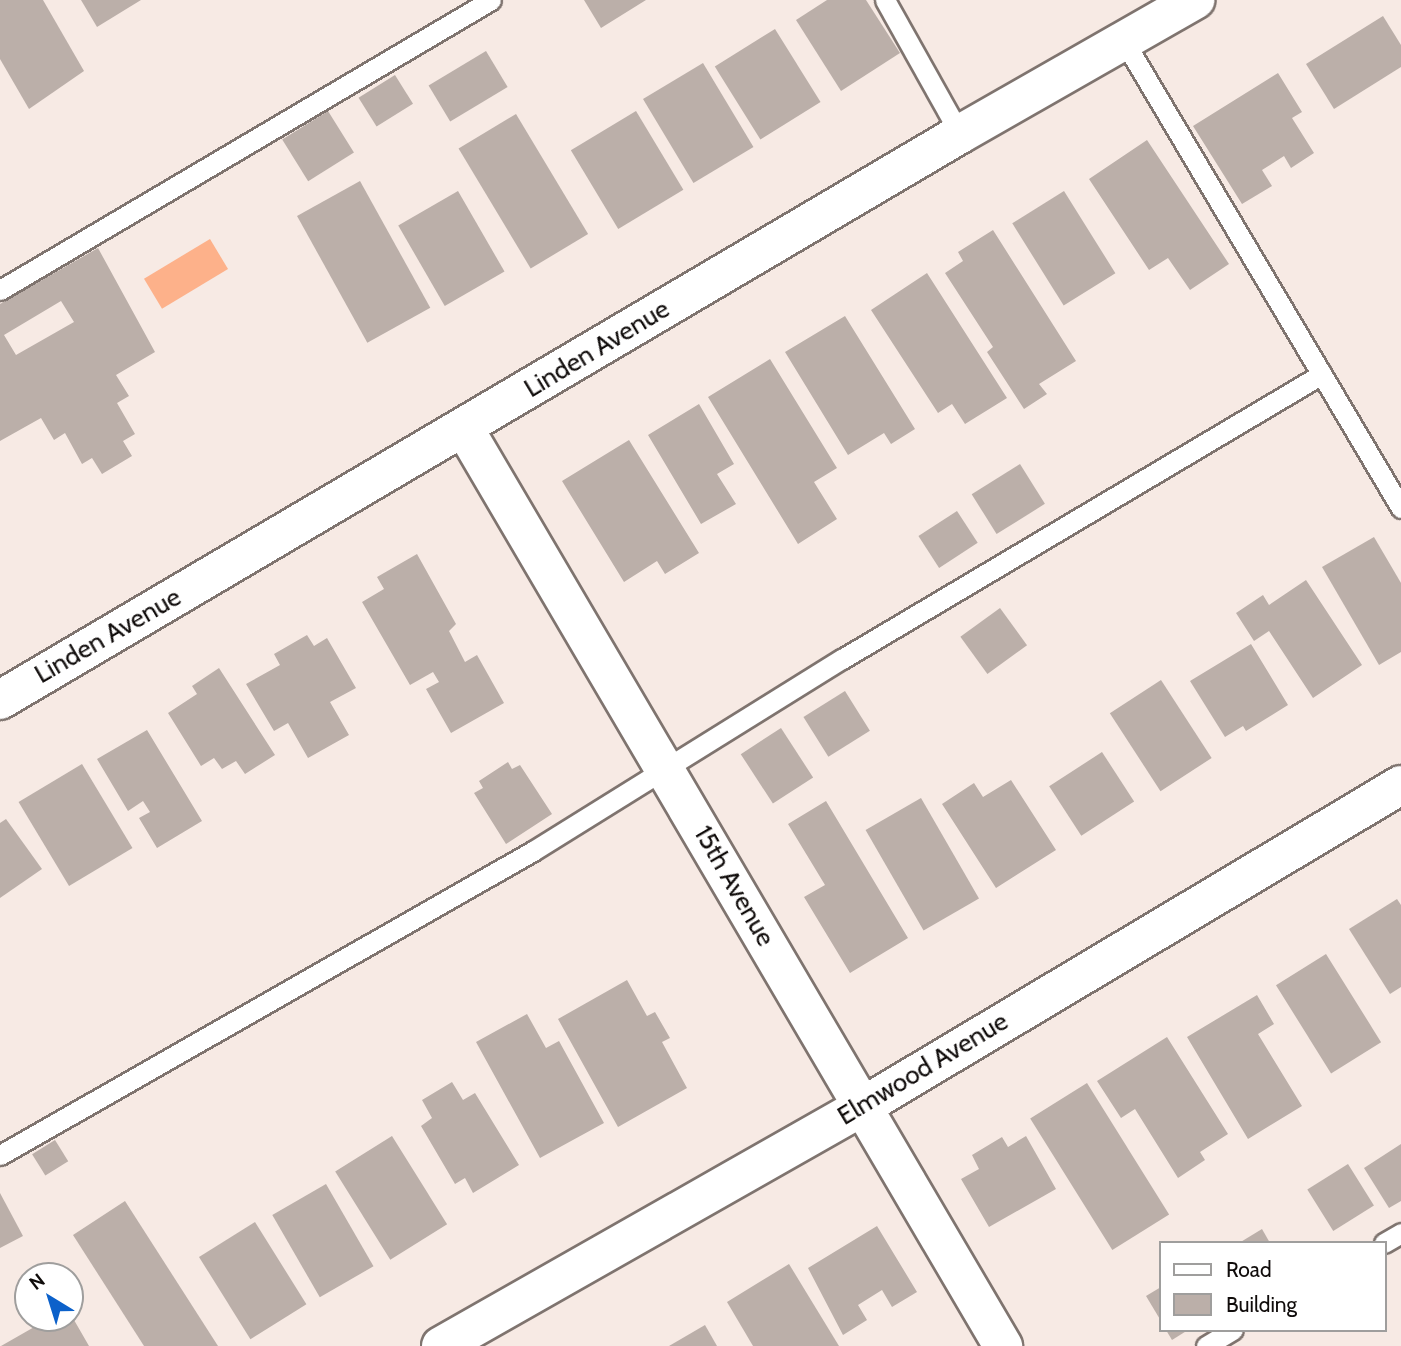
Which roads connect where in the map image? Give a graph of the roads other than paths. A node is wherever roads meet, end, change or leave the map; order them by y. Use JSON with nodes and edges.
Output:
{"nodes":[{"id":1,"x":491,"y":0,"type":"edge"},
{"id":2,"x":885,"y":0,"type":"edge"},
{"id":3,"x":1195,"y":0,"type":"edge"},
{"id":4,"x":1124,"y":41,"type":"junction"},
{"id":5,"x":960,"y":134,"type":"junction"},
{"id":6,"x":0,"y":290,"type":"edge"},
{"id":7,"x":1322,"y":374,"type":"junction"},
{"id":8,"x":464,"y":428,"type":"junction"},
{"id":9,"x":1401,"y":508,"type":"edge"},
{"id":10,"x":0,"y":700,"type":"edge"},
{"id":11,"x":668,"y":770,"type":"junction"},
{"id":12,"x":1401,"y":785,"type":"edge"},
{"id":13,"x":860,"y":1108,"type":"junction"},
{"id":14,"x":0,"y":1155,"type":"edge"},
{"id":15,"x":1230,"y":1332,"type":"edge"},
{"id":16,"x":441,"y":1346,"type":"edge"},
{"id":17,"x":1003,"y":1346,"type":"edge"},
{"id":18,"x":1206,"y":1346,"type":"edge"}],
"edges":[{"from":1,"to":6,"type":"lane"},
{"from":2,"to":5,"type":"lane"},
{"from":3,"to":4,"type":"street","name":"Linden Avenue"},
{"from":4,"to":5,"type":"street","name":"Linden Avenue"},
{"from":4,"to":7,"type":"lane"},
{"from":5,"to":8,"type":"street","name":"Linden Avenue"},
{"from":7,"to":9,"type":"lane"},
{"from":7,"to":11,"type":"lane"},
{"from":8,"to":10,"type":"street","name":"Linden Avenue"},
{"from":8,"to":11,"type":"street","name":"15th Avenue"},
{"from":11,"to":13,"type":"street","name":"15th Avenue"},
{"from":11,"to":14,"type":"lane"},
{"from":12,"to":13,"type":"street","name":"Elmwood Avenue"},
{"from":13,"to":16,"type":"street","name":"Elmwood Avenue"},
{"from":13,"to":17,"type":"street","name":"15th Avenue"},
{"from":15,"to":18,"type":"lane"}]}
